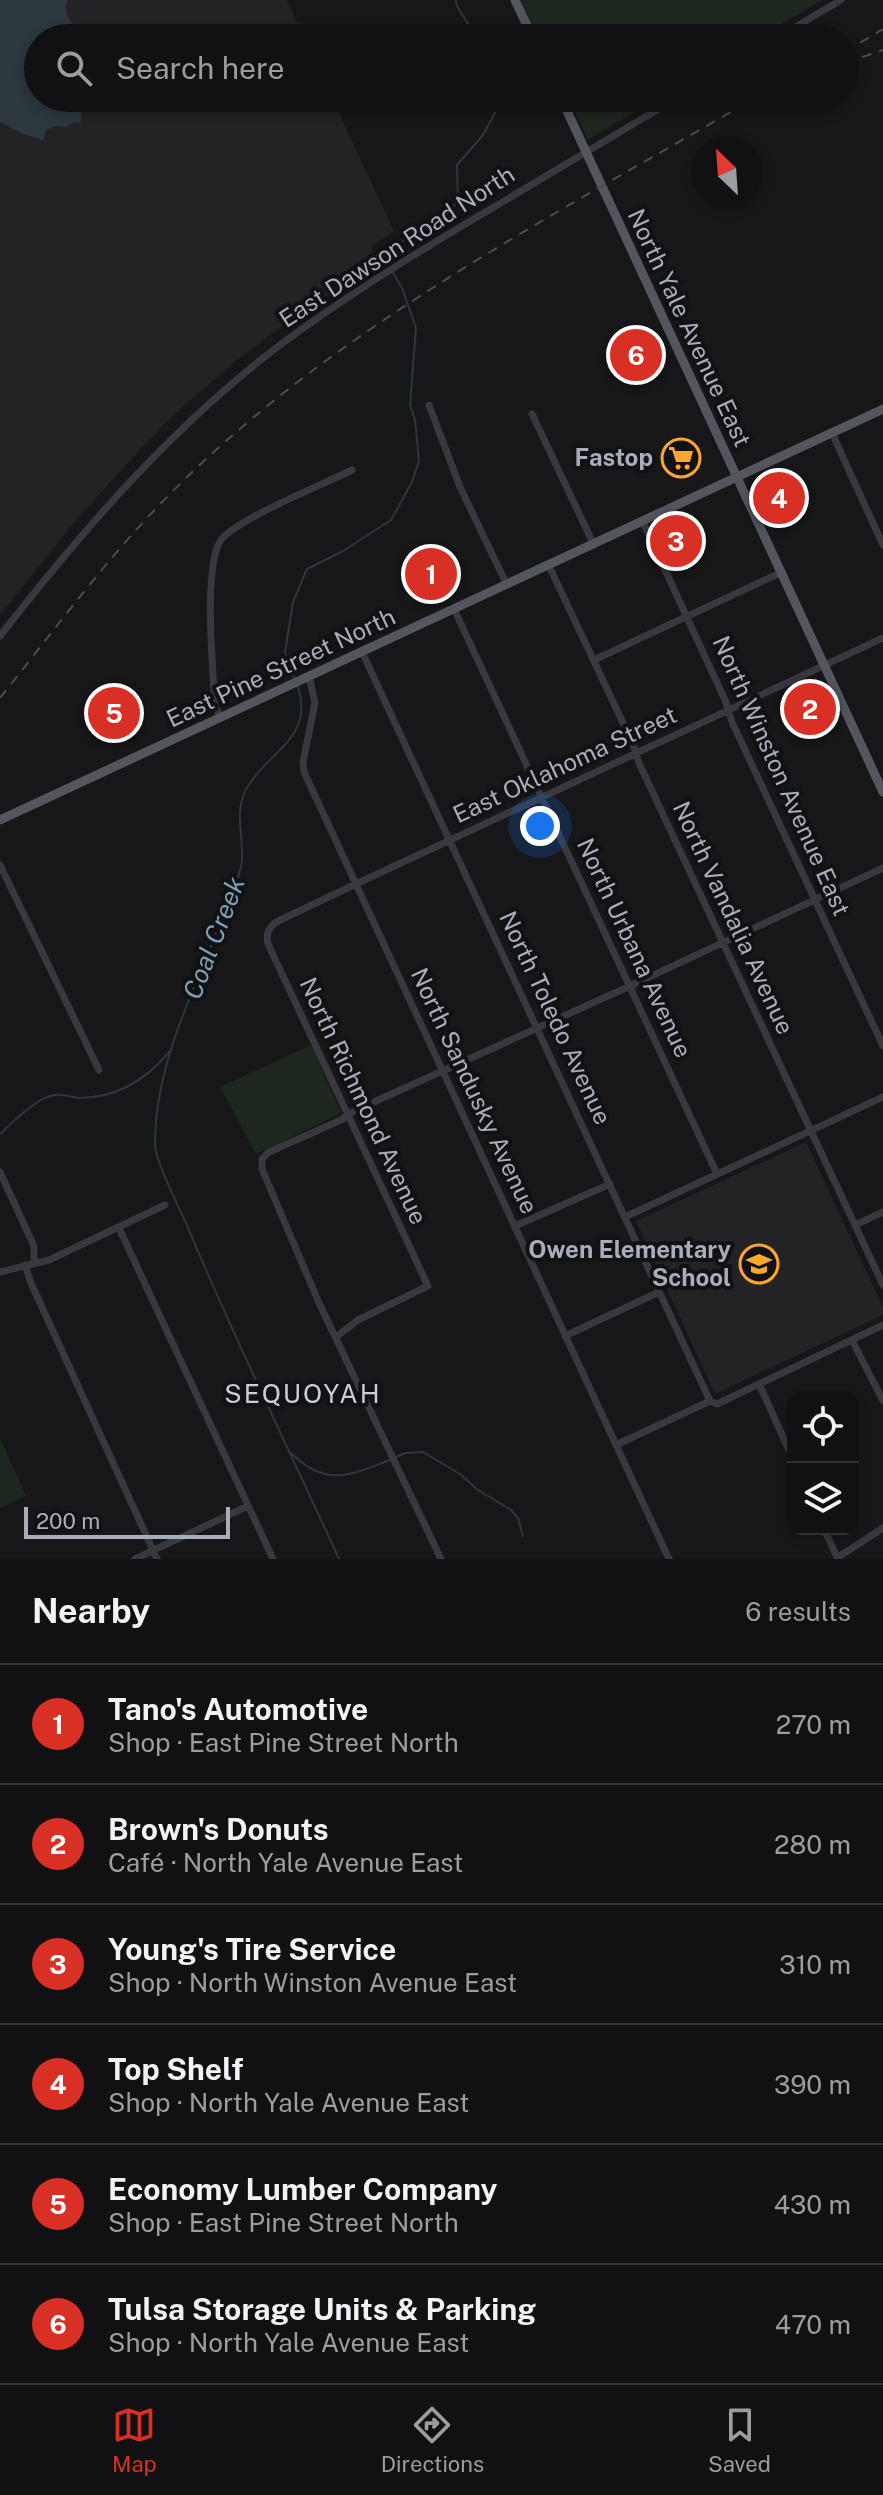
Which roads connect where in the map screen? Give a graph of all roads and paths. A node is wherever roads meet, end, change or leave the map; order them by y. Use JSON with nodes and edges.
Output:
{"nodes":[{"id":1,"x":515,"y":0,"type":"edge"},
{"id":2,"x":841,"y":0,"type":"edge"},
{"id":3,"x":526,"y":24,"type":"edge"},
{"id":4,"x":801,"y":24,"type":"edge"},
{"id":5,"x":567,"y":112,"type":"edge"},
{"id":6,"x":653,"y":112,"type":"edge"},
{"id":7,"x":586,"y":152,"type":"junction"},
{"id":8,"x":429,"y":405,"type":"dead end"},
{"id":9,"x":883,"y":409,"type":"edge"},
{"id":10,"x":532,"y":414,"type":"dead end"},
{"id":11,"x":832,"y":433,"type":"junction"},
{"id":12,"x":352,"y":470,"type":"dead end"},
{"id":13,"x":737,"y":477,"type":"junction"},
{"id":14,"x":643,"y":522,"type":"junction"},
{"id":15,"x":594,"y":545,"type":"junction"},
{"id":16,"x":883,"y":545,"type":"edge"},
{"id":17,"x":549,"y":566,"type":"junction"},
{"id":18,"x":782,"y":572,"type":"junction"},
{"id":19,"x":507,"y":585,"type":"junction"},
{"id":20,"x":454,"y":609,"type":"junction"},
{"id":21,"x":687,"y":616,"type":"junction"},
{"id":22,"x":0,"y":636,"type":"edge"},
{"id":23,"x":883,"y":638,"type":"edge"},
{"id":24,"x":362,"y":652,"type":"junction"},
{"id":25,"x":594,"y":660,"type":"junction"},
{"id":26,"x":825,"y":665,"type":"junction"},
{"id":27,"x":307,"y":677,"type":"junction"},
{"id":28,"x":729,"y":710,"type":"junction"},
{"id":29,"x":221,"y":718,"type":"junction"},
{"id":30,"x":636,"y":754,"type":"junction"},
{"id":31,"x":883,"y":792,"type":"edge"},
{"id":32,"x":542,"y":797,"type":"junction"},
{"id":33,"x":0,"y":820,"type":"edge"},
{"id":34,"x":450,"y":840,"type":"junction"},
{"id":35,"x":0,"y":865,"type":"edge"},
{"id":36,"x":883,"y":868,"type":"edge"},
{"id":37,"x":356,"y":884,"type":"junction"},
{"id":38,"x":815,"y":900,"type":"junction"},
{"id":39,"x":267,"y":932,"type":"joint"},
{"id":40,"x":723,"y":943,"type":"junction"},
{"id":41,"x":630,"y":986,"type":"junction"},
{"id":42,"x":537,"y":1028,"type":"junction"},
{"id":43,"x":883,"y":1046,"type":"edge"},
{"id":44,"x":99,"y":1070,"type":"dead end"},
{"id":45,"x":442,"y":1071,"type":"junction"},
{"id":46,"x":883,"y":1097,"type":"edge"},
{"id":47,"x":348,"y":1115,"type":"junction"},
{"id":48,"x":810,"y":1131,"type":"junction"},
{"id":49,"x":0,"y":1172,"type":"edge"},
{"id":50,"x":717,"y":1174,"type":"junction"},
{"id":51,"x":610,"y":1184,"type":"junction"},
{"id":52,"x":165,"y":1205,"type":"dead end"},
{"id":53,"x":883,"y":1212,"type":"edge"},
{"id":54,"x":625,"y":1217,"type":"junction"},
{"id":55,"x":855,"y":1225,"type":"junction"},
{"id":56,"x":515,"y":1226,"type":"junction"},
{"id":57,"x":119,"y":1228,"type":"junction"},
{"id":58,"x":30,"y":1264,"type":"junction"},
{"id":59,"x":0,"y":1272,"type":"edge"},
{"id":60,"x":883,"y":1285,"type":"edge"},
{"id":61,"x":659,"y":1292,"type":"junction"},
{"id":62,"x":883,"y":1325,"type":"edge"},
{"id":63,"x":565,"y":1336,"type":"junction"},
{"id":64,"x":336,"y":1337,"type":"junction"},
{"id":65,"x":852,"y":1340,"type":"junction"},
{"id":66,"x":759,"y":1384,"type":"junction"},
{"id":67,"x":710,"y":1401,"type":"junction"},
{"id":68,"x":883,"y":1401,"type":"edge"},
{"id":69,"x":616,"y":1445,"type":"junction"},
{"id":70,"x":787,"y":1446,"type":"edge"},
{"id":71,"x":248,"y":1506,"type":"junction"},
{"id":72,"x":883,"y":1528,"type":"edge"},
{"id":73,"x":827,"y":1535,"type":"edge"},
{"id":74,"x":153,"y":1551,"type":"junction"},
{"id":75,"x":135,"y":1559,"type":"edge"},
{"id":76,"x":157,"y":1559,"type":"edge"},
{"id":77,"x":273,"y":1559,"type":"edge"},
{"id":78,"x":441,"y":1559,"type":"edge"},
{"id":79,"x":669,"y":1559,"type":"edge"},
{"id":80,"x":837,"y":1559,"type":"edge"}],
"edges":[{"from":1,"to":3,"type":"main road"},
{"from":2,"to":4,"type":"street"},
{"from":5,"to":7,"type":"main road","name":"North Yale Avenue East"},
{"from":6,"to":7,"type":"street","name":"East Dawson Road North"},
{"from":7,"to":13,"type":"main road","name":"North Yale Avenue East"},
{"from":7,"to":22,"type":"street","name":"East Dawson Road North"},
{"from":8,"to":19,"type":"street"},
{"from":9,"to":11,"type":"main road","name":"East Pine Street North"},
{"from":10,"to":15,"type":"street"},
{"from":11,"to":13,"type":"main road","name":"East Pine Street North"},
{"from":11,"to":16,"type":"street"},
{"from":12,"to":29,"type":"street"},
{"from":13,"to":14,"type":"main road","name":"East Pine Street North"},
{"from":13,"to":18,"type":"main road","name":"North Yale Avenue East"},
{"from":14,"to":15,"type":"main road","name":"East Pine Street North"},
{"from":14,"to":21,"type":"street","name":"North Winston Avenue East"},
{"from":15,"to":17,"type":"main road","name":"East Pine Street North"},
{"from":17,"to":19,"type":"main road","name":"East Pine Street North"},
{"from":17,"to":25,"type":"street","name":"North Vandalia Avenue"},
{"from":18,"to":21,"type":"street"},
{"from":18,"to":26,"type":"main road","name":"North Yale Avenue East"},
{"from":19,"to":20,"type":"main road","name":"East Pine Street North"},
{"from":20,"to":24,"type":"main road","name":"East Pine Street North"},
{"from":20,"to":32,"type":"street","name":"North Urbana Avenue"},
{"from":21,"to":25,"type":"street"},
{"from":21,"to":28,"type":"street","name":"North Winston Avenue East"},
{"from":23,"to":26,"type":"street","name":"East Oklahoma Street"},
{"from":24,"to":27,"type":"main road","name":"East Pine Street North"},
{"from":24,"to":34,"type":"street","name":"North Toledo Avenue"},
{"from":25,"to":30,"type":"street","name":"North Vandalia Avenue"},
{"from":26,"to":28,"type":"street","name":"East Oklahoma Street"},
{"from":26,"to":31,"type":"main road","name":"North Yale Avenue East"},
{"from":27,"to":29,"type":"main road","name":"East Pine Street North"},
{"from":27,"to":37,"type":"street","name":"North Sandusky Avenue"},
{"from":28,"to":30,"type":"street","name":"East Oklahoma Street"},
{"from":28,"to":38,"type":"street","name":"North Winston Avenue East"},
{"from":29,"to":33,"type":"main road","name":"East Pine Street North"},
{"from":30,"to":32,"type":"street","name":"East Oklahoma Street"},
{"from":30,"to":40,"type":"street","name":"North Vandalia Avenue"},
{"from":32,"to":34,"type":"street","name":"East Oklahoma Street"},
{"from":32,"to":41,"type":"street","name":"North Urbana Avenue"},
{"from":34,"to":37,"type":"street","name":"East Oklahoma Street"},
{"from":34,"to":42,"type":"street","name":"North Toledo Avenue"},
{"from":35,"to":44,"type":"street"},
{"from":36,"to":38,"type":"street"},
{"from":37,"to":39,"type":"street","name":"East Oklahoma Street"},
{"from":37,"to":45,"type":"street","name":"North Sandusky Avenue"},
{"from":38,"to":40,"type":"street"},
{"from":38,"to":43,"type":"street","name":"North Winston Avenue East"},
{"from":39,"to":47,"type":"street","name":"North Richmond Avenue"},
{"from":40,"to":41,"type":"street"},
{"from":40,"to":48,"type":"street","name":"North Vandalia Avenue"},
{"from":41,"to":42,"type":"street"},
{"from":41,"to":50,"type":"street","name":"North Urbana Avenue"},
{"from":42,"to":45,"type":"street"},
{"from":42,"to":51,"type":"street","name":"North Toledo Avenue"},
{"from":45,"to":47,"type":"street"},
{"from":45,"to":56,"type":"street","name":"North Sandusky Avenue"},
{"from":46,"to":48,"type":"street"},
{"from":47,"to":64,"type":"street"},
{"from":47,"to":64,"type":"street","name":"North Richmond Avenue"},
{"from":48,"to":50,"type":"street"},
{"from":48,"to":55,"type":"street","name":"North Vandalia Avenue"},
{"from":49,"to":58,"type":"street"},
{"from":50,"to":54,"type":"street"},
{"from":51,"to":54,"type":"street","name":"North Toledo Avenue"},
{"from":51,"to":56,"type":"street"},
{"from":52,"to":57,"type":"street"},
{"from":53,"to":55,"type":"street"},
{"from":54,"to":61,"type":"street","name":"North Toledo Avenue"},
{"from":55,"to":60,"type":"street","name":"North Vandalia Avenue"},
{"from":56,"to":63,"type":"street","name":"North Sandusky Avenue"},
{"from":57,"to":58,"type":"street"},
{"from":57,"to":71,"type":"street"},
{"from":58,"to":59,"type":"street"},
{"from":58,"to":74,"type":"street"},
{"from":61,"to":63,"type":"street"},
{"from":61,"to":67,"type":"street","name":"North Toledo Avenue"},
{"from":62,"to":65,"type":"street"},
{"from":63,"to":69,"type":"street","name":"North Sandusky Avenue"},
{"from":64,"to":78,"type":"street"},
{"from":65,"to":66,"type":"street"},
{"from":65,"to":68,"type":"street"},
{"from":66,"to":67,"type":"street"},
{"from":66,"to":70,"type":"street"},
{"from":67,"to":69,"type":"street"},
{"from":69,"to":79,"type":"street","name":"North Sandusky Avenue"},
{"from":71,"to":74,"type":"street"},
{"from":71,"to":77,"type":"street"},
{"from":72,"to":80,"type":"street"},
{"from":73,"to":80,"type":"street"},
{"from":74,"to":75,"type":"street"},
{"from":74,"to":76,"type":"street"}]}
